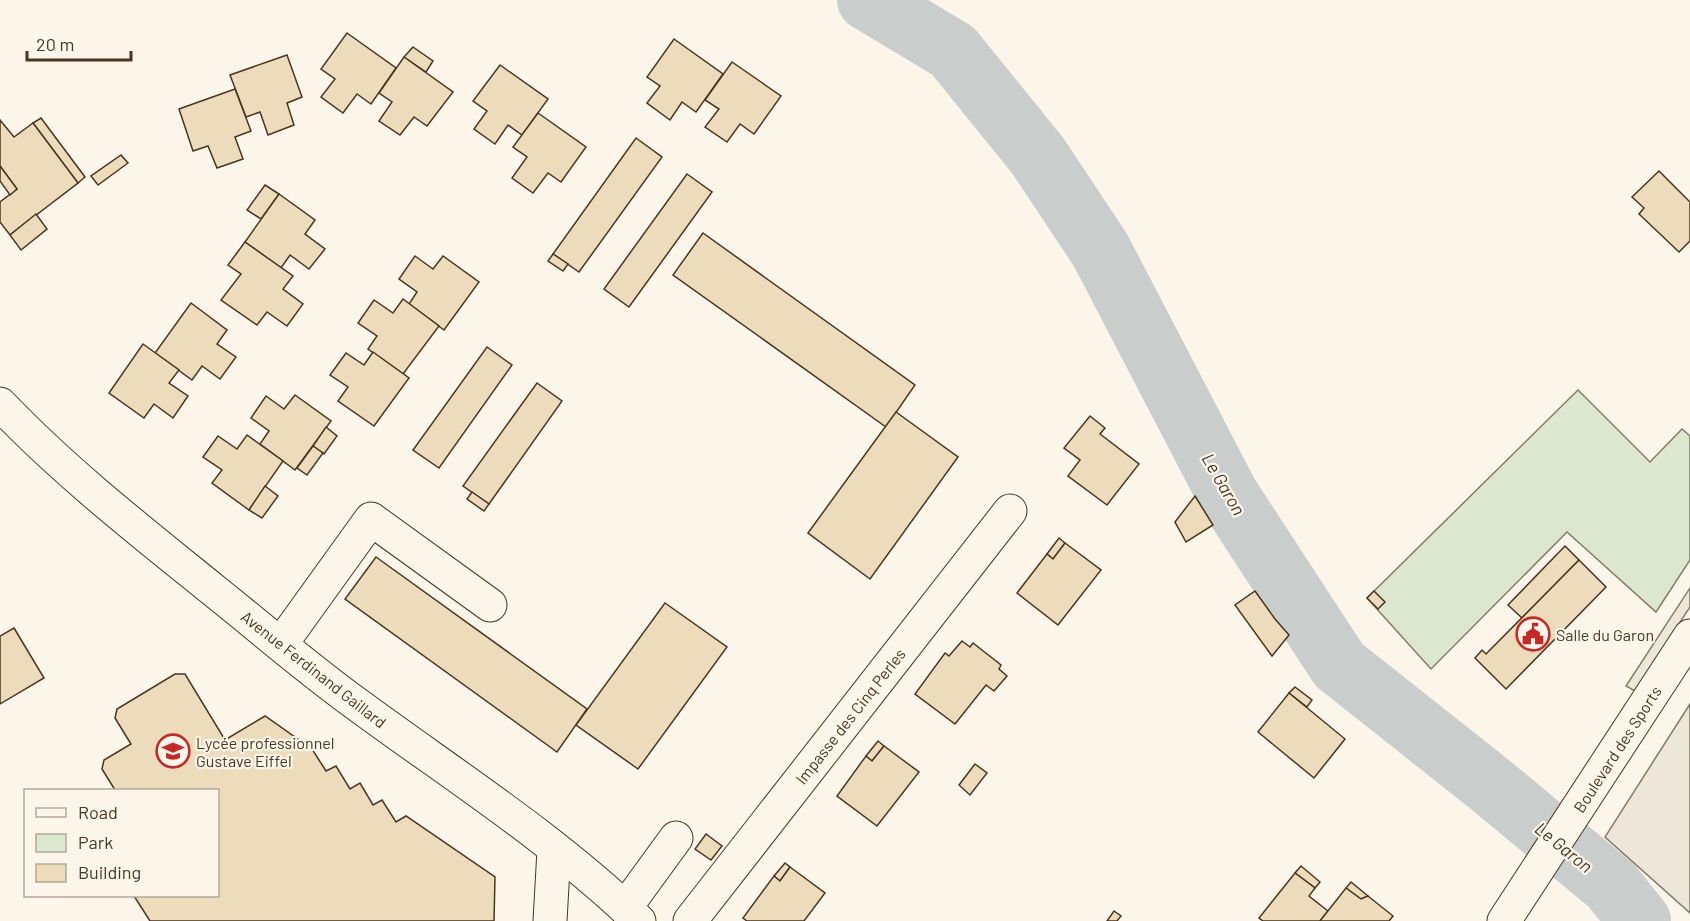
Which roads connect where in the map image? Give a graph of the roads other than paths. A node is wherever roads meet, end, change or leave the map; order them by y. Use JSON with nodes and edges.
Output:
{"nodes":[{"id":1,"x":0,"y":404,"type":"edge"},
{"id":2,"x":1011,"y":511,"type":"dead end"},
{"id":3,"x":490,"y":604,"type":"dead end"},
{"id":4,"x":1690,"y":636,"type":"edge"},
{"id":5,"x":281,"y":644,"type":"junction"},
{"id":6,"x":676,"y":838,"type":"dead end"},
{"id":7,"x":554,"y":850,"type":"junction"},
{"id":8,"x":1511,"y":910,"type":"edge"},
{"id":9,"x":632,"y":914,"type":"edge"},
{"id":10,"x":550,"y":921,"type":"edge"},
{"id":11,"x":690,"y":921,"type":"edge"}],
"edges":[{"from":1,"to":5,"type":"street","name":"Avenue Ferdinand Gaillard"},
{"from":2,"to":11,"type":"street","name":"Impasse des Cinq Perles"},
{"from":3,"to":5,"type":"street"},
{"from":4,"to":8,"type":"street","name":"Boulevard des Sports"},
{"from":5,"to":7,"type":"street","name":"Avenue Ferdinand Gaillard"},
{"from":6,"to":9,"type":"street"},
{"from":7,"to":9,"type":"street","name":"Avenue Ferdinand Gaillard"},
{"from":7,"to":10,"type":"street"}]}
